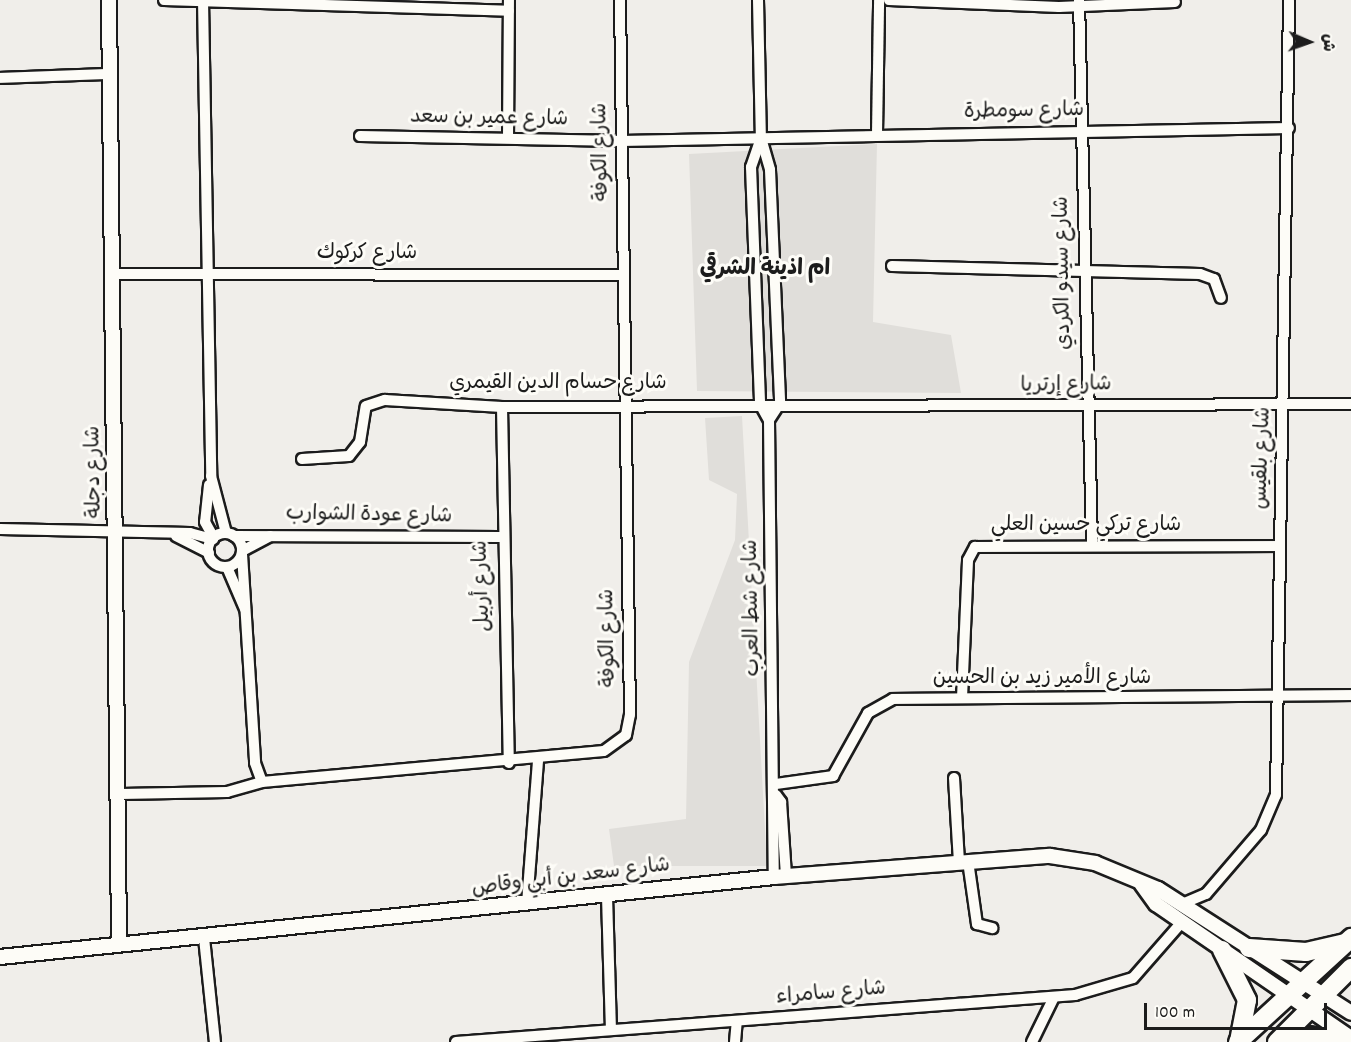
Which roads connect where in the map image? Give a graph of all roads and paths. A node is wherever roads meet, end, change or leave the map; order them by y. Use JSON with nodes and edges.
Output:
{"nodes":[{"id":1,"x":109,"y":0,"type":"edge"},
{"id":2,"x":164,"y":0,"type":"edge"},
{"id":3,"x":620,"y":0,"type":"edge"},
{"id":4,"x":758,"y":0,"type":"edge"},
{"id":5,"x":879,"y":0,"type":"edge"},
{"id":6,"x":890,"y":0,"type":"edge"},
{"id":7,"x":1289,"y":0,"type":"edge"},
{"id":8,"x":203,"y":1,"type":"edge"},
{"id":9,"x":1175,"y":2,"type":"dead end"},
{"id":10,"x":1079,"y":4,"type":"edge"},
{"id":11,"x":509,"y":5,"type":"edge"},
{"id":12,"x":108,"y":74,"type":"junction"},
{"id":13,"x":0,"y":78,"type":"edge"},
{"id":14,"x":1288,"y":128,"type":"junction"},
{"id":15,"x":1080,"y":131,"type":"junction"},
{"id":16,"x":877,"y":134,"type":"junction"},
{"id":17,"x":360,"y":136,"type":"dead end"},
{"id":18,"x":508,"y":138,"type":"junction"},
{"id":19,"x":760,"y":138,"type":"junction"},
{"id":20,"x":621,"y":141,"type":"junction"},
{"id":21,"x":892,"y":266,"type":"dead end"},
{"id":22,"x":1084,"y":269,"type":"junction"},
{"id":23,"x":112,"y":274,"type":"junction"},
{"id":24,"x":210,"y":274,"type":"junction"},
{"id":25,"x":623,"y":275,"type":"junction"},
{"id":26,"x":1221,"y":298,"type":"dead end"},
{"id":27,"x":780,"y":403,"type":"junction"},
{"id":28,"x":1284,"y":403,"type":"junction"},
{"id":29,"x":760,"y":404,"type":"junction"},
{"id":30,"x":1351,"y":404,"type":"edge"},
{"id":31,"x":624,"y":405,"type":"junction"},
{"id":32,"x":1087,"y":406,"type":"junction"},
{"id":33,"x":502,"y":407,"type":"junction"},
{"id":34,"x":769,"y":420,"type":"junction"},
{"id":35,"x":302,"y":459,"type":"dead end"},
{"id":36,"x":211,"y":476,"type":"junction"},
{"id":37,"x":0,"y":529,"type":"edge"},
{"id":38,"x":172,"y":535,"type":"junction"},
{"id":39,"x":230,"y":535,"type":"junction"},
{"id":40,"x":273,"y":535,"type":"junction"},
{"id":41,"x":117,"y":536,"type":"junction"},
{"id":42,"x":501,"y":537,"type":"junction"},
{"id":43,"x":213,"y":538,"type":"junction"},
{"id":44,"x":1092,"y":545,"type":"junction"},
{"id":45,"x":1280,"y":546,"type":"junction"},
{"id":46,"x":242,"y":552,"type":"junction"},
{"id":47,"x":209,"y":554,"type":"junction"},
{"id":48,"x":227,"y":567,"type":"junction"},
{"id":49,"x":248,"y":615,"type":"junction"},
{"id":50,"x":1351,"y":695,"type":"edge"},
{"id":51,"x":962,"y":698,"type":"junction"},
{"id":52,"x":1278,"y":699,"type":"junction"},
{"id":53,"x":538,"y":760,"type":"junction"},
{"id":54,"x":508,"y":763,"type":"junction"},
{"id":55,"x":954,"y":778,"type":"dead end"},
{"id":56,"x":262,"y":782,"type":"junction"},
{"id":57,"x":776,"y":790,"type":"junction"},
{"id":58,"x":121,"y":794,"type":"junction"},
{"id":59,"x":963,"y":862,"type":"junction"},
{"id":60,"x":780,"y":876,"type":"junction"},
{"id":61,"x":1142,"y":885,"type":"junction"},
{"id":62,"x":1206,"y":894,"type":"junction"},
{"id":63,"x":607,"y":896,"type":"junction"},
{"id":64,"x":526,"y":904,"type":"junction"},
{"id":65,"x":1182,"y":904,"type":"junction"},
{"id":66,"x":1202,"y":917,"type":"junction"},
{"id":67,"x":1182,"y":922,"type":"junction"},
{"id":68,"x":992,"y":927,"type":"dead end"},
{"id":69,"x":204,"y":938,"type":"junction"},
{"id":70,"x":1348,"y":940,"type":"edge"},
{"id":71,"x":119,"y":944,"type":"junction"},
{"id":72,"x":1249,"y":948,"type":"junction"},
{"id":73,"x":1222,"y":950,"type":"junction"},
{"id":74,"x":0,"y":957,"type":"edge"},
{"id":75,"x":1351,"y":968,"type":"edge"},
{"id":76,"x":1304,"y":984,"type":"junction"},
{"id":77,"x":1323,"y":996,"type":"junction"},
{"id":78,"x":1054,"y":997,"type":"junction"},
{"id":79,"x":1290,"y":998,"type":"junction"},
{"id":80,"x":1308,"y":1010,"type":"junction"},
{"id":81,"x":1351,"y":1013,"type":"edge"},
{"id":82,"x":737,"y":1021,"type":"junction"},
{"id":83,"x":611,"y":1030,"type":"junction"},
{"id":84,"x":1351,"y":1039,"type":"edge"},
{"id":85,"x":1239,"y":1041,"type":"edge"},
{"id":86,"x":215,"y":1042,"type":"edge"},
{"id":87,"x":457,"y":1042,"type":"edge"},
{"id":88,"x":735,"y":1042,"type":"edge"},
{"id":89,"x":1032,"y":1042,"type":"edge"},
{"id":90,"x":1277,"y":1042,"type":"edge"},
{"id":91,"x":1282,"y":1042,"type":"edge"}],
"edges":[{"from":1,"to":12,"type":"street","name":"شارع دجلة"},
{"from":2,"to":8,"type":"street"},
{"from":3,"to":20,"type":"street","name":"شارع الكوفة"},
{"from":4,"to":19,"type":"street","name":"شارع شط العرب"},
{"from":5,"to":16,"type":"street"},
{"from":6,"to":10,"type":"street"},
{"from":7,"to":14,"type":"street","name":"شارع بلقيس"},
{"from":8,"to":11,"type":"street"},
{"from":8,"to":24,"type":"street"},
{"from":9,"to":10,"type":"street"},
{"from":10,"to":15,"type":"street","name":"شارع سيدو الكردي"},
{"from":11,"to":18,"type":"street"},
{"from":12,"to":13,"type":"street"},
{"from":12,"to":23,"type":"street","name":"شارع دجلة"},
{"from":14,"to":15,"type":"street","name":"شارع سومطرة"},
{"from":14,"to":28,"type":"street","name":"شارع بلقيس"},
{"from":15,"to":16,"type":"street","name":"شارع سومطرة"},
{"from":15,"to":22,"type":"street","name":"شارع سيدو الكردي"},
{"from":16,"to":19,"type":"street","name":"شارع سومطرة"},
{"from":17,"to":18,"type":"street","name":"شارع عمير بن سعد"},
{"from":18,"to":20,"type":"street","name":"شارع عمير بن سعد"},
{"from":19,"to":20,"type":"street","name":"شارع عمير بن سعد"},
{"from":19,"to":27,"type":"street","name":"شارع شط العرب"},
{"from":19,"to":29,"type":"street","name":"شارع شط العرب"},
{"from":20,"to":25,"type":"street","name":"شارع الكوفة"},
{"from":21,"to":22,"type":"street"},
{"from":22,"to":26,"type":"street"},
{"from":22,"to":32,"type":"street","name":"شارع سيدو الكردي"},
{"from":23,"to":24,"type":"street","name":"شارع كركوك"},
{"from":23,"to":41,"type":"street","name":"شارع دجلة"},
{"from":24,"to":25,"type":"street","name":"شارع كركوك"},
{"from":24,"to":36,"type":"street"},
{"from":25,"to":31,"type":"street","name":"شارع الكوفة"},
{"from":27,"to":29,"type":"street","name":"شارع حسام الدين القيمري"},
{"from":27,"to":32,"type":"street","name":"شارع إرتريا"},
{"from":27,"to":34,"type":"street"},
{"from":28,"to":30,"type":"street","name":"شارع إرتريا"},
{"from":28,"to":32,"type":"street","name":"شارع إرتريا"},
{"from":28,"to":45,"type":"street","name":"شارع بلقيس"},
{"from":29,"to":31,"type":"street","name":"شارع حسام الدين القيمري"},
{"from":29,"to":34,"type":"street","name":"شارع شط العرب"},
{"from":31,"to":33,"type":"street","name":"شارع حسام الدين القيمري"},
{"from":31,"to":53,"type":"street","name":"شارع الكوفة"},
{"from":32,"to":44,"type":"street","name":"شارع سيدو الكردي"},
{"from":33,"to":35,"type":"street","name":"شارع حسام الدين القيمري"},
{"from":33,"to":42,"type":"street","name":"شارع أربيل"},
{"from":34,"to":57,"type":"street","name":"شارع شط العرب"},
{"from":36,"to":39,"type":"street"},
{"from":36,"to":43,"type":"street"},
{"from":37,"to":41,"type":"street"},
{"from":38,"to":41,"type":"street"},
{"from":38,"to":43,"type":"street"},
{"from":38,"to":47,"type":"street"},
{"from":39,"to":40,"type":"street","name":"شارع عودة الشوارب"},
{"from":39,"to":43,"type":"street"},
{"from":39,"to":46,"type":"street"},
{"from":40,"to":42,"type":"street","name":"شارع عودة الشوارب"},
{"from":40,"to":46,"type":"street","name":"شارع عودة الشوارب"},
{"from":41,"to":58,"type":"street","name":"شارع دجلة"},
{"from":42,"to":54,"type":"street","name":"شارع أربيل"},
{"from":43,"to":47,"type":"street"},
{"from":44,"to":45,"type":"street","name":"شارع تركي حسين العلي"},
{"from":44,"to":51,"type":"street","name":"شارع تركي حسين العلي"},
{"from":45,"to":52,"type":"street","name":"شارع بلقيس"},
{"from":46,"to":48,"type":"street"},
{"from":46,"to":49,"type":"street"},
{"from":47,"to":48,"type":"street"},
{"from":48,"to":49,"type":"street"},
{"from":49,"to":56,"type":"street"},
{"from":50,"to":52,"type":"street","name":"شارع الأمير زيد بن الحسين"},
{"from":51,"to":52,"type":"street","name":"شارع الأمير زيد بن الحسين"},
{"from":51,"to":57,"type":"street","name":"شارع الأمير زيد بن الحسين"},
{"from":52,"to":62,"type":"street","name":"شارع بلقيس"},
{"from":53,"to":54,"type":"street","name":"شارع الكوفة"},
{"from":53,"to":64,"type":"street"},
{"from":54,"to":56,"type":"street","name":"شارع الكوفة"},
{"from":55,"to":59,"type":"street"},
{"from":56,"to":58,"type":"street","name":"شارع الكوفة"},
{"from":57,"to":60,"type":"street","name":"شارع شط العرب"},
{"from":58,"to":71,"type":"street","name":"شارع دجلة"},
{"from":59,"to":60,"type":"street","name":"شارع سعد بن أبي وقاص"},
{"from":59,"to":61,"type":"street","name":"شارع سعد بن أبي وقاص"},
{"from":59,"to":68,"type":"street"},
{"from":60,"to":63,"type":"street","name":"شارع سعد بن أبي وقاص"},
{"from":61,"to":65,"type":"street","name":"شارع سعد بن أبي وقاص"},
{"from":61,"to":67,"type":"street","name":"شارع سعد بن أبي وقاص"},
{"from":62,"to":65,"type":"street","name":"شارع بلقيس"},
{"from":62,"to":66,"type":"street","name":"شارع بلقيس"},
{"from":63,"to":64,"type":"street","name":"شارع سعد بن أبي وقاص"},
{"from":63,"to":83,"type":"street"},
{"from":64,"to":69,"type":"street","name":"شارع سعد بن أبي وقاص"},
{"from":65,"to":66,"type":"street","name":"شارع سعد بن أبي وقاص"},
{"from":66,"to":72,"type":"street","name":"شارع سعد بن أبي وقاص"},
{"from":67,"to":73,"type":"street","name":"شارع سعد بن أبي وقاص"},
{"from":67,"to":78,"type":"street","name":"شارع سامراء"},
{"from":69,"to":71,"type":"street","name":"شارع سعد بن أبي وقاص"},
{"from":69,"to":86,"type":"street"},
{"from":70,"to":72,"type":"main road"},
{"from":70,"to":76,"type":"main road"},
{"from":71,"to":74,"type":"street","name":"شارع سعد بن أبي وقاص"},
{"from":72,"to":76,"type":"street","name":"شارع سعد بن أبي وقاص"},
{"from":73,"to":79,"type":"street","name":"شارع سعد بن أبي وقاص"},
{"from":73,"to":85,"type":"main road"},
{"from":75,"to":77,"type":"main road"},
{"from":76,"to":77,"type":"street","name":"شارع سعد بن أبي وقاص"},
{"from":76,"to":79,"type":"main road"},
{"from":77,"to":80,"type":"main road"},
{"from":77,"to":81,"type":"street","name":"شارع سعد بن أبي وقاص"},
{"from":78,"to":82,"type":"street","name":"شارع سامراء"},
{"from":78,"to":89,"type":"street"},
{"from":79,"to":80,"type":"street","name":"شارع سعد بن أبي وقاص"},
{"from":79,"to":85,"type":"main road"},
{"from":80,"to":84,"type":"street","name":"شارع سعد بن أبي وقاص"},
{"from":80,"to":90,"type":"main road"},
{"from":82,"to":83,"type":"street","name":"شارع سامراء"},
{"from":82,"to":88,"type":"street"},
{"from":83,"to":87,"type":"street","name":"شارع سامراء"},
{"from":84,"to":91,"type":"main road"}]}
